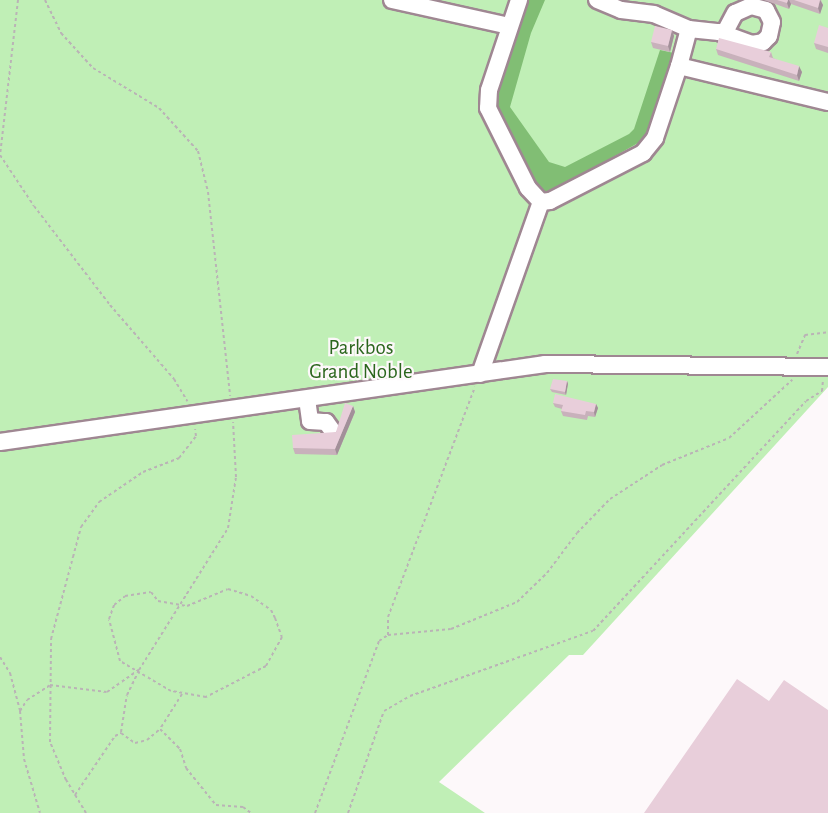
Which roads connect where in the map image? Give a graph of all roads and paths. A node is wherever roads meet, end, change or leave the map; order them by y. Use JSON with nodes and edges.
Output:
{"nodes":[{"id":1,"x":18,"y":0,"type":"edge"},
{"id":2,"x":45,"y":0,"type":"edge"},
{"id":3,"x":392,"y":0,"type":"edge"},
{"id":4,"x":519,"y":0,"type":"edge"},
{"id":5,"x":597,"y":0,"type":"edge"},
{"id":6,"x":641,"y":7,"type":"edge"},
{"id":7,"x":509,"y":26,"type":"junction"},
{"id":8,"x":689,"y":29,"type":"junction"},
{"id":9,"x":723,"y":34,"type":"dead end"},
{"id":10,"x":679,"y":66,"type":"junction"},
{"id":11,"x":828,"y":102,"type":"edge"},
{"id":12,"x":541,"y":202,"type":"junction"},
{"id":13,"x":828,"y":332,"type":"edge"},
{"id":14,"x":794,"y":367,"type":"junction"},
{"id":15,"x":826,"y":367,"type":"edge"},
{"id":16,"x":480,"y":374,"type":"junction"},
{"id":17,"x":307,"y":399,"type":"junction"},
{"id":18,"x":232,"y":409,"type":"junction"},
{"id":19,"x":193,"y":415,"type":"junction"},
{"id":20,"x":331,"y":429,"type":"dead end"},
{"id":21,"x":0,"y":442,"type":"edge"},
{"id":22,"x":181,"y":604,"type":"junction"},
{"id":23,"x":388,"y":635,"type":"junction"},
{"id":24,"x":0,"y":657,"type":"edge"},
{"id":25,"x":139,"y":670,"type":"junction"},
{"id":26,"x":50,"y":685,"type":"junction"},
{"id":27,"x":182,"y":693,"type":"junction"},
{"id":28,"x":20,"y":711,"type":"junction"},
{"id":29,"x":160,"y":729,"type":"junction"},
{"id":30,"x":122,"y":733,"type":"junction"},
{"id":31,"x":75,"y":795,"type":"junction"},
{"id":32,"x":39,"y":813,"type":"edge"},
{"id":33,"x":86,"y":813,"type":"edge"},
{"id":34,"x":251,"y":813,"type":"edge"},
{"id":35,"x":315,"y":813,"type":"edge"},
{"id":36,"x":348,"y":813,"type":"edge"}],
"edges":[{"from":1,"to":19,"type":"path"},
{"from":2,"to":18,"type":"path"},
{"from":3,"to":7,"type":"street"},
{"from":4,"to":7,"type":"street"},
{"from":5,"to":6,"type":"street"},
{"from":6,"to":8,"type":"street"},
{"from":7,"to":12,"type":"street"},
{"from":8,"to":9,"type":"street"},
{"from":8,"to":10,"type":"street"},
{"from":10,"to":11,"type":"street"},
{"from":10,"to":12,"type":"street"},
{"from":12,"to":16,"type":"street"},
{"from":13,"to":14,"type":"path"},
{"from":14,"to":15,"type":"street"},
{"from":14,"to":16,"type":"street"},
{"from":14,"to":23,"type":"path"},
{"from":15,"to":36,"type":"path"},
{"from":16,"to":17,"type":"street"},
{"from":16,"to":23,"type":"path"},
{"from":17,"to":18,"type":"street"},
{"from":17,"to":20,"type":"street"},
{"from":18,"to":19,"type":"street"},
{"from":18,"to":22,"type":"path"},
{"from":19,"to":21,"type":"street"},
{"from":19,"to":26,"type":"path"},
{"from":22,"to":25,"type":"path"},
{"from":22,"to":25,"type":"path"},
{"from":22,"to":27,"type":"path"},
{"from":23,"to":35,"type":"path"},
{"from":24,"to":28,"type":"path"},
{"from":25,"to":26,"type":"path"},
{"from":25,"to":27,"type":"path"},
{"from":25,"to":30,"type":"path"},
{"from":26,"to":28,"type":"path"},
{"from":26,"to":31,"type":"path"},
{"from":27,"to":29,"type":"path"},
{"from":28,"to":32,"type":"path"},
{"from":29,"to":30,"type":"path"},
{"from":29,"to":34,"type":"path"},
{"from":30,"to":31,"type":"path"},
{"from":31,"to":33,"type":"path"}]}
